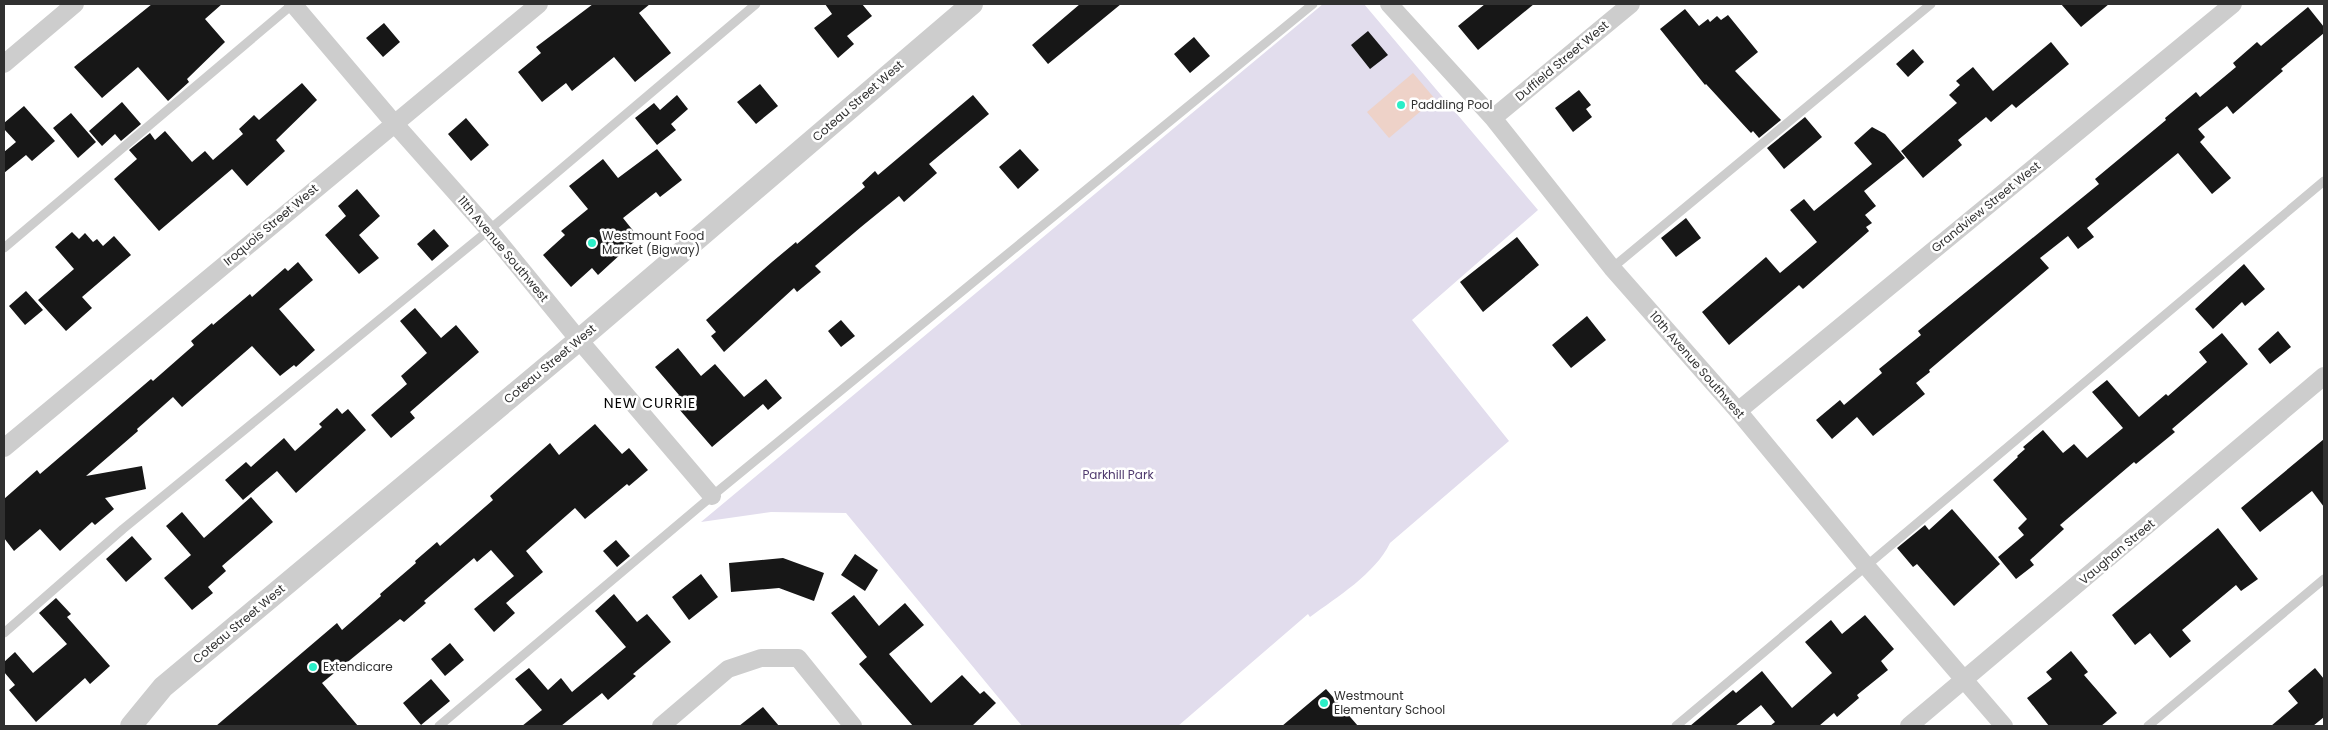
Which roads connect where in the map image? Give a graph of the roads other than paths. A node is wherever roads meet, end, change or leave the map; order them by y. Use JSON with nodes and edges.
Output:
{"nodes":[{"id":1,"x":75,"y":4,"type":"edge"},
{"id":2,"x":293,"y":4,"type":"edge"},
{"id":3,"x":539,"y":4,"type":"edge"},
{"id":4,"x":756,"y":4,"type":"edge"},
{"id":5,"x":972,"y":4,"type":"edge"},
{"id":6,"x":1313,"y":4,"type":"edge"},
{"id":7,"x":1389,"y":4,"type":"edge"},
{"id":8,"x":1631,"y":4,"type":"edge"},
{"id":9,"x":1931,"y":4,"type":"edge"},
{"id":10,"x":2233,"y":4,"type":"edge"},
{"id":11,"x":4,"y":64,"type":"edge"},
{"id":12,"x":1494,"y":118,"type":"junction"},
{"id":13,"x":394,"y":123,"type":"junction"},
{"id":14,"x":2324,"y":181,"type":"edge"},
{"id":15,"x":488,"y":230,"type":"junction"},
{"id":16,"x":4,"y":248,"type":"edge"},
{"id":17,"x":1612,"y":268,"type":"junction"},
{"id":18,"x":579,"y":340,"type":"junction"},
{"id":19,"x":2324,"y":376,"type":"edge"},
{"id":20,"x":1738,"y":411,"type":"junction"},
{"id":21,"x":4,"y":448,"type":"edge"},
{"id":22,"x":712,"y":496,"type":"junction"},
{"id":23,"x":1867,"y":567,"type":"junction"},
{"id":24,"x":2324,"y":579,"type":"edge"},
{"id":25,"x":4,"y":633,"type":"edge"},
{"id":26,"x":1966,"y":680,"type":"junction"},
{"id":27,"x":163,"y":688,"type":"junction"},
{"id":28,"x":114,"y":726,"type":"edge"},
{"id":29,"x":131,"y":726,"type":"edge"},
{"id":30,"x":439,"y":726,"type":"edge"},
{"id":31,"x":661,"y":726,"type":"edge"},
{"id":32,"x":853,"y":726,"type":"edge"},
{"id":33,"x":1676,"y":726,"type":"edge"},
{"id":34,"x":1909,"y":726,"type":"edge"},
{"id":35,"x":2004,"y":726,"type":"edge"},
{"id":36,"x":2148,"y":726,"type":"edge"}],
"edges":[{"from":1,"to":11,"type":"street"},
{"from":2,"to":13,"type":"street","name":"11th Avenue Southwest"},
{"from":2,"to":16,"type":"lane"},
{"from":3,"to":13,"type":"street","name":"Iroquois Street West"},
{"from":4,"to":15,"type":"lane"},
{"from":5,"to":18,"type":"street","name":"Coteau Street West"},
{"from":6,"to":22,"type":"lane"},
{"from":7,"to":12,"type":"street","name":"10th Avenue Southwest"},
{"from":8,"to":12,"type":"street","name":"Duffield Street West"},
{"from":9,"to":17,"type":"lane"},
{"from":10,"to":20,"type":"street","name":"Grandview Street West"},
{"from":12,"to":17,"type":"street","name":"10th Avenue Southwest"},
{"from":13,"to":15,"type":"street","name":"11th Avenue Southwest"},
{"from":13,"to":21,"type":"street","name":"Iroquois Street West"},
{"from":14,"to":23,"type":"lane"},
{"from":15,"to":18,"type":"street","name":"11th Avenue Southwest"},
{"from":15,"to":25,"type":"lane"},
{"from":17,"to":20,"type":"street","name":"10th Avenue Southwest"},
{"from":18,"to":22,"type":"street","name":"11th Avenue Southwest"},
{"from":18,"to":27,"type":"street","name":"Coteau Street West"},
{"from":19,"to":26,"type":"street","name":"Vaughan Street"},
{"from":20,"to":23,"type":"street","name":"10th Avenue Southwest"},
{"from":22,"to":30,"type":"lane"},
{"from":23,"to":26,"type":"street","name":"10th Avenue Southwest"},
{"from":23,"to":33,"type":"lane"},
{"from":24,"to":36,"type":"lane"},
{"from":26,"to":34,"type":"street","name":"Vaughan Street"},
{"from":26,"to":35,"type":"street","name":"10th Avenue Southwest"},
{"from":27,"to":28,"type":"street"},
{"from":27,"to":29,"type":"street","name":"Coteau Street West"},
{"from":31,"to":32,"type":"street"}]}
